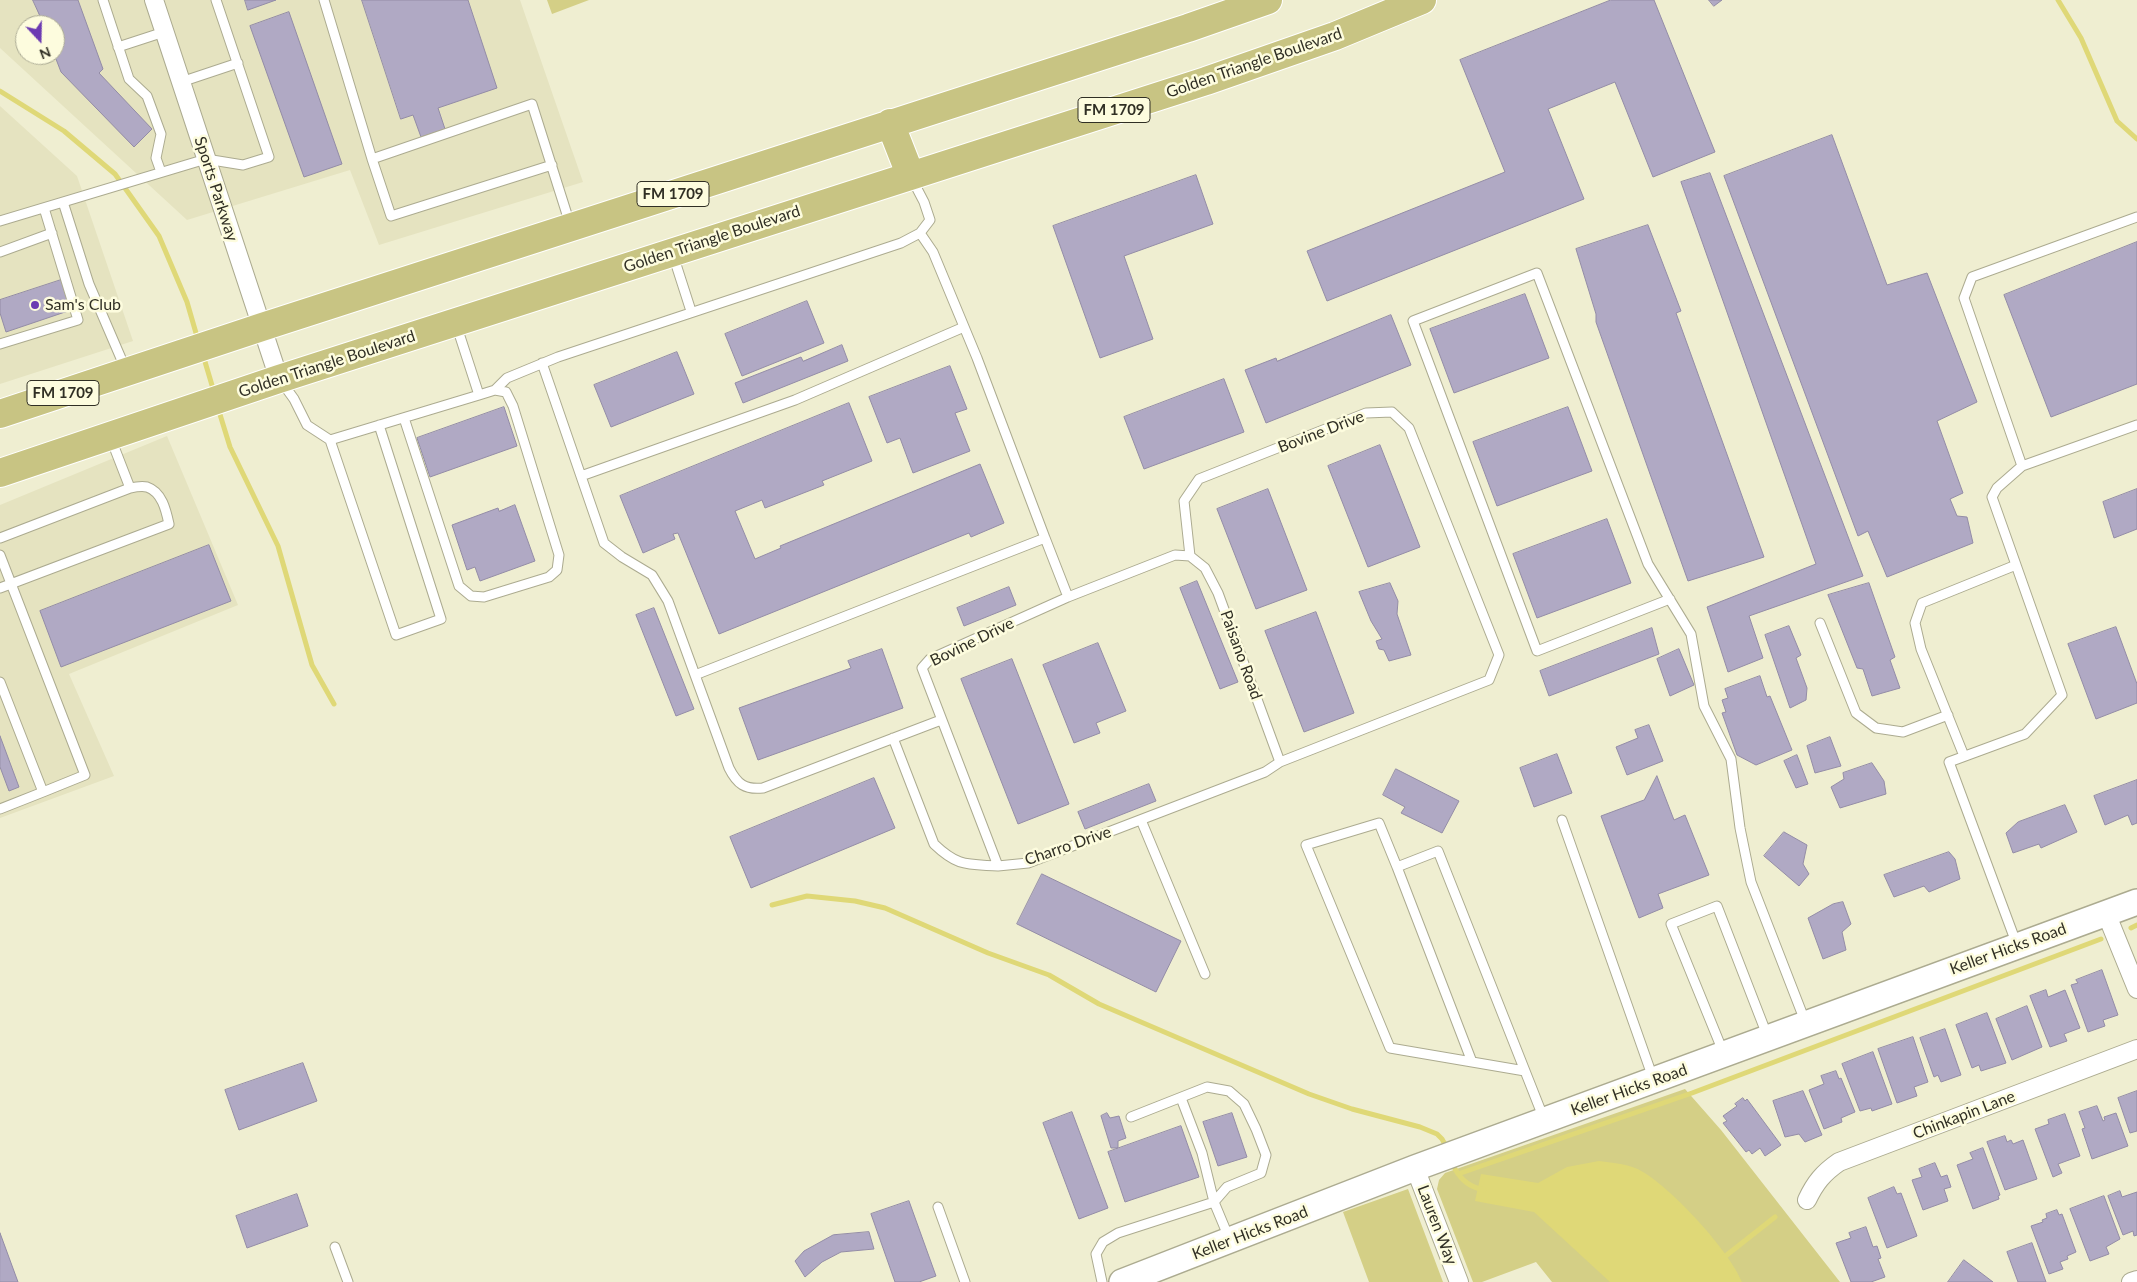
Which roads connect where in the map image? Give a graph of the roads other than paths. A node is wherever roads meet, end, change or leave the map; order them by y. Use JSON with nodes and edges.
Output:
{"nodes":[{"id":1,"x":103,"y":0,"type":"edge"},
{"id":2,"x":154,"y":0,"type":"edge"},
{"id":3,"x":216,"y":0,"type":"edge"},
{"id":4,"x":324,"y":0,"type":"edge"},
{"id":5,"x":1268,"y":0,"type":"edge"},
{"id":6,"x":1422,"y":0,"type":"edge"},
{"id":7,"x":164,"y":32,"type":"junction"},
{"id":8,"x":118,"y":47,"type":"junction"},
{"id":9,"x":238,"y":63,"type":"junction"},
{"id":10,"x":181,"y":82,"type":"junction"},
{"id":11,"x":890,"y":124,"type":"junction"},
{"id":12,"x":372,"y":158,"type":"junction"},
{"id":13,"x":206,"y":159,"type":"junction"},
{"id":14,"x":552,"y":165,"type":"junction"},
{"id":15,"x":161,"y":172,"type":"junction"},
{"id":16,"x":910,"y":174,"type":"junction"},
{"id":17,"x":63,"y":202,"type":"junction"},
{"id":18,"x":44,"y":208,"type":"junction"},
{"id":19,"x":2137,"y":217,"type":"edge"},
{"id":20,"x":0,"y":221,"type":"edge"},
{"id":21,"x":571,"y":227,"type":"junction"},
{"id":22,"x":920,"y":233,"type":"junction"},
{"id":23,"x":52,"y":234,"type":"junction"},
{"id":24,"x":0,"y":252,"type":"edge"},
{"id":25,"x":672,"y":252,"type":"junction"},
{"id":26,"x":691,"y":311,"type":"junction"},
{"id":27,"x":455,"y":322,"type":"junction"},
{"id":28,"x":964,"y":328,"type":"junction"},
{"id":29,"x":250,"y":331,"type":"junction"},
{"id":30,"x":0,"y":344,"type":"edge"},
{"id":31,"x":542,"y":363,"type":"junction"},
{"id":32,"x":126,"y":372,"type":"junction"},
{"id":33,"x":279,"y":379,"type":"junction"},
{"id":34,"x":496,"y":390,"type":"junction"},
{"id":35,"x":479,"y":395,"type":"junction"},
{"id":36,"x":0,"y":414,"type":"edge"},
{"id":37,"x":404,"y":418,"type":"junction"},
{"id":38,"x":2137,"y":425,"type":"edge"},
{"id":39,"x":380,"y":426,"type":"junction"},
{"id":40,"x":110,"y":436,"type":"junction"},
{"id":41,"x":330,"y":440,"type":"junction"},
{"id":42,"x":2022,"y":466,"type":"junction"},
{"id":43,"x":0,"y":473,"type":"edge"},
{"id":44,"x":581,"y":476,"type":"junction"},
{"id":45,"x":130,"y":488,"type":"junction"},
{"id":46,"x":0,"y":538,"type":"edge"},
{"id":47,"x":1045,"y":538,"type":"junction"},
{"id":48,"x":0,"y":555,"type":"edge"},
{"id":49,"x":1190,"y":556,"type":"junction"},
{"id":50,"x":2016,"y":565,"type":"junction"},
{"id":51,"x":11,"y":584,"type":"junction"},
{"id":52,"x":0,"y":588,"type":"edge"},
{"id":53,"x":1068,"y":597,"type":"junction"},
{"id":54,"x":1670,"y":599,"type":"junction"},
{"id":55,"x":1820,"y":623,"type":"dead end"},
{"id":56,"x":696,"y":675,"type":"junction"},
{"id":57,"x":0,"y":682,"type":"edge"},
{"id":58,"x":1948,"y":714,"type":"junction"},
{"id":59,"x":941,"y":720,"type":"junction"},
{"id":60,"x":893,"y":738,"type":"junction"},
{"id":61,"x":1964,"y":756,"type":"junction"},
{"id":62,"x":1280,"y":762,"type":"junction"},
{"id":63,"x":43,"y":792,"type":"junction"},
{"id":64,"x":0,"y":809,"type":"edge"},
{"id":65,"x":1141,"y":820,"type":"junction"},
{"id":66,"x":1562,"y":820,"type":"dead end"},
{"id":67,"x":998,"y":866,"type":"junction"},
{"id":68,"x":1397,"y":867,"type":"junction"},
{"id":69,"x":2137,"y":902,"type":"edge"},
{"id":70,"x":2106,"y":913,"type":"junction"},
{"id":71,"x":2018,"y":946,"type":"junction"},
{"id":72,"x":1205,"y":974,"type":"dead end"},
{"id":73,"x":2137,"y":989,"type":"edge"},
{"id":74,"x":1806,"y":1024,"type":"junction"},
{"id":75,"x":1768,"y":1038,"type":"junction"},
{"id":76,"x":2137,"y":1049,"type":"edge"},
{"id":77,"x":1724,"y":1054,"type":"junction"},
{"id":78,"x":1472,"y":1062,"type":"junction"},
{"id":79,"x":1525,"y":1071,"type":"junction"},
{"id":80,"x":1654,"y":1080,"type":"junction"},
{"id":81,"x":1181,"y":1098,"type":"junction"},
{"id":82,"x":1131,"y":1117,"type":"dead end"},
{"id":83,"x":1545,"y":1121,"type":"junction"},
{"id":84,"x":1416,"y":1168,"type":"junction"},
{"id":85,"x":1807,"y":1200,"type":"dead end"},
{"id":86,"x":1214,"y":1202,"type":"junction"},
{"id":87,"x":938,"y":1207,"type":"dead end"},
{"id":88,"x":1230,"y":1240,"type":"junction"},
{"id":89,"x":335,"y":1247,"type":"dead end"},
{"id":90,"x":2137,"y":1280,"type":"edge"},
{"id":91,"x":348,"y":1282,"type":"edge"},
{"id":92,"x":965,"y":1282,"type":"edge"},
{"id":93,"x":1102,"y":1282,"type":"edge"},
{"id":94,"x":1122,"y":1282,"type":"edge"},
{"id":95,"x":1459,"y":1282,"type":"edge"},
{"id":96,"x":2131,"y":1282,"type":"edge"}],
"edges":[{"from":1,"to":8,"type":"lane"},
{"from":2,"to":7,"type":"street","name":"Sports Parkway"},
{"from":3,"to":9,"type":"lane"},
{"from":4,"to":12,"type":"lane"},
{"from":5,"to":11,"type":"main road","number":"FM 1709"},
{"from":6,"to":16,"type":"main road","name":"Golden Triangle Boulevard","number":"FM 1709"},
{"from":7,"to":8,"type":"lane"},
{"from":7,"to":10,"type":"street","name":"Sports Parkway"},
{"from":8,"to":15,"type":"lane"},
{"from":9,"to":10,"type":"lane"},
{"from":9,"to":13,"type":"lane"},
{"from":10,"to":13,"type":"street","name":"Sports Parkway"},
{"from":11,"to":16,"type":"main road"},
{"from":11,"to":21,"type":"main road","number":"FM 1709"},
{"from":12,"to":14,"type":"lane"},
{"from":12,"to":14,"type":"lane"},
{"from":13,"to":15,"type":"lane"},
{"from":13,"to":29,"type":"street","name":"Sports Parkway"},
{"from":14,"to":21,"type":"lane"},
{"from":15,"to":17,"type":"lane"},
{"from":16,"to":22,"type":"lane"},
{"from":16,"to":25,"type":"main road","name":"Golden Triangle Boulevard","number":"FM 1709"},
{"from":17,"to":18,"type":"lane"},
{"from":17,"to":32,"type":"lane"},
{"from":18,"to":20,"type":"lane"},
{"from":18,"to":23,"type":"lane"},
{"from":19,"to":42,"type":"lane"},
{"from":21,"to":29,"type":"main road","number":"FM 1709"},
{"from":22,"to":26,"type":"lane"},
{"from":22,"to":28,"type":"lane"},
{"from":23,"to":24,"type":"lane"},
{"from":23,"to":30,"type":"lane"},
{"from":25,"to":26,"type":"lane"},
{"from":25,"to":27,"type":"main road","name":"Golden Triangle Boulevard","number":"FM 1709"},
{"from":26,"to":31,"type":"lane"},
{"from":27,"to":33,"type":"main road","name":"Golden Triangle Boulevard","number":"FM 1709"},
{"from":27,"to":35,"type":"lane"},
{"from":28,"to":44,"type":"lane"},
{"from":28,"to":47,"type":"lane"},
{"from":29,"to":32,"type":"main road","number":"FM 1709"},
{"from":29,"to":33,"type":"street","name":"Sports Parkway"},
{"from":31,"to":34,"type":"lane"},
{"from":31,"to":44,"type":"lane"},
{"from":32,"to":36,"type":"main road","number":"FM 1709"},
{"from":33,"to":40,"type":"main road","name":"Golden Triangle Boulevard","number":"FM 1709"},
{"from":33,"to":41,"type":"lane"},
{"from":34,"to":35,"type":"lane"},
{"from":34,"to":37,"type":"lane"},
{"from":35,"to":37,"type":"lane"},
{"from":37,"to":39,"type":"lane"},
{"from":38,"to":42,"type":"lane"},
{"from":39,"to":41,"type":"lane"},
{"from":39,"to":41,"type":"lane"},
{"from":40,"to":43,"type":"main road","name":"Golden Triangle Boulevard","number":"FM 1709"},
{"from":40,"to":45,"type":"lane"},
{"from":42,"to":50,"type":"lane"},
{"from":44,"to":56,"type":"lane"},
{"from":45,"to":46,"type":"lane"},
{"from":45,"to":51,"type":"lane"},
{"from":47,"to":53,"type":"lane"},
{"from":47,"to":56,"type":"lane"},
{"from":48,"to":51,"type":"lane"},
{"from":49,"to":53,"type":"lane","name":"Bovine Drive"},
{"from":49,"to":62,"type":"lane","name":"Paisano Road"},
{"from":49,"to":62,"type":"lane","name":"Bovine Drive"},
{"from":50,"to":58,"type":"lane"},
{"from":50,"to":61,"type":"lane"},
{"from":51,"to":52,"type":"lane"},
{"from":51,"to":63,"type":"lane"},
{"from":53,"to":59,"type":"lane","name":"Bovine Drive"},
{"from":54,"to":54,"type":"lane"},
{"from":54,"to":74,"type":"lane"},
{"from":55,"to":58,"type":"lane"},
{"from":56,"to":60,"type":"lane"},
{"from":57,"to":63,"type":"lane"},
{"from":58,"to":61,"type":"lane"},
{"from":59,"to":60,"type":"lane"},
{"from":59,"to":67,"type":"lane"},
{"from":60,"to":67,"type":"lane","name":"Charro Drive"},
{"from":61,"to":71,"type":"lane"},
{"from":62,"to":65,"type":"lane","name":"Charro Drive"},
{"from":63,"to":64,"type":"lane"},
{"from":65,"to":67,"type":"lane","name":"Charro Drive"},
{"from":65,"to":72,"type":"lane"},
{"from":66,"to":80,"type":"lane"},
{"from":68,"to":78,"type":"lane"},
{"from":68,"to":78,"type":"lane"},
{"from":68,"to":79,"type":"lane"},
{"from":69,"to":70,"type":"street","name":"Keller Hicks Road"},
{"from":70,"to":71,"type":"street","name":"Keller Hicks Road"},
{"from":70,"to":73,"type":"street"},
{"from":71,"to":74,"type":"street","name":"Keller Hicks Road"},
{"from":74,"to":75,"type":"street","name":"Keller Hicks Road"},
{"from":75,"to":77,"type":"street","name":"Keller Hicks Road"},
{"from":75,"to":77,"type":"lane"},
{"from":76,"to":85,"type":"street","name":"Chinkapin Lane"},
{"from":77,"to":80,"type":"street","name":"Keller Hicks Road"},
{"from":78,"to":79,"type":"lane"},
{"from":79,"to":83,"type":"lane"},
{"from":80,"to":83,"type":"street","name":"Keller Hicks Road"},
{"from":81,"to":82,"type":"lane"},
{"from":81,"to":86,"type":"lane"},
{"from":81,"to":86,"type":"lane"},
{"from":83,"to":84,"type":"street","name":"Keller Hicks Road"},
{"from":84,"to":88,"type":"street","name":"Keller Hicks Road"},
{"from":84,"to":95,"type":"street","name":"Lauren Way"},
{"from":86,"to":88,"type":"lane"},
{"from":86,"to":93,"type":"lane"},
{"from":87,"to":92,"type":"lane"},
{"from":88,"to":94,"type":"street","name":"Keller Hicks Road"},
{"from":89,"to":91,"type":"lane"},
{"from":90,"to":96,"type":"street"}]}
